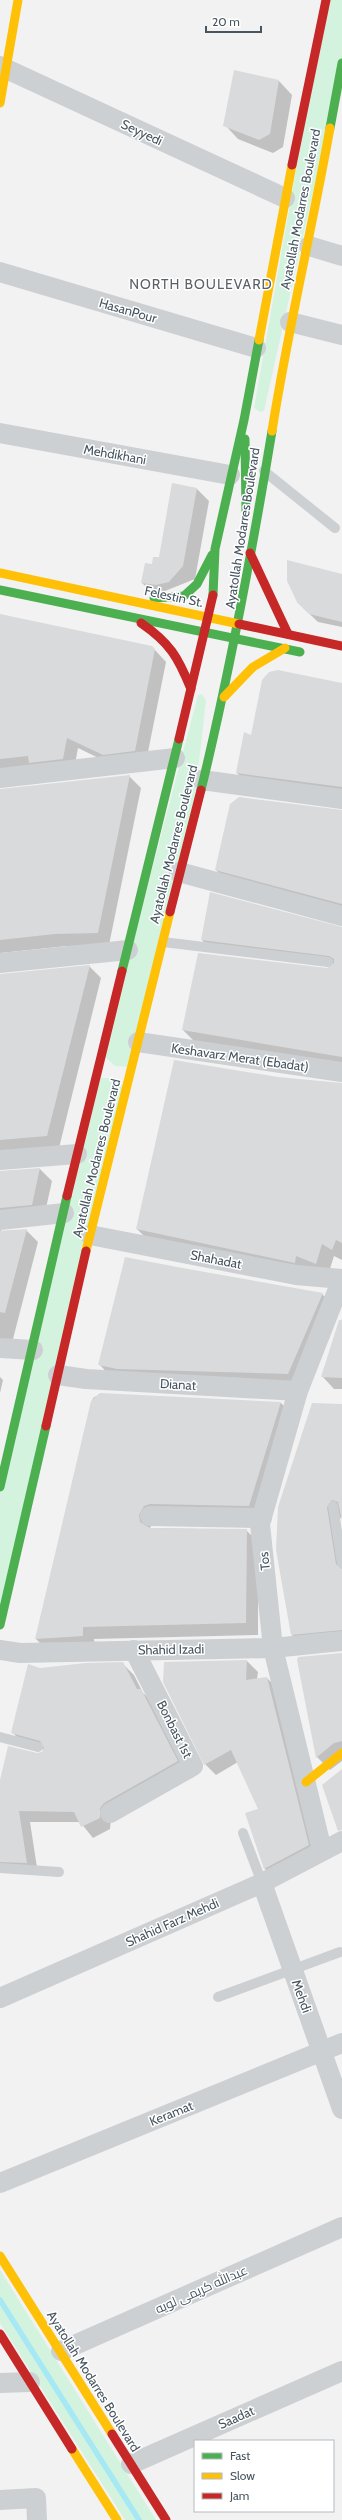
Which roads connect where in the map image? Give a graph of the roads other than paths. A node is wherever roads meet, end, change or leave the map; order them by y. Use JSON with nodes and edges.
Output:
{"nodes":[{"id":1,"x":18,"y":0,"type":"edge"},
{"id":2,"x":326,"y":0,"type":"edge"},
{"id":3,"x":342,"y":63,"type":"edge"},
{"id":4,"x":3,"y":68,"type":"edge"},
{"id":5,"x":0,"y":102,"type":"edge"},
{"id":6,"x":285,"y":198,"type":"junction"},
{"id":7,"x":309,"y":246,"type":"junction"},
{"id":8,"x":342,"y":256,"type":"edge"},
{"id":9,"x":0,"y":272,"type":"edge"},
{"id":10,"x":289,"y":327,"type":"junction"},
{"id":11,"x":342,"y":335,"type":"edge"},
{"id":12,"x":258,"y":339,"type":"junction"},
{"id":13,"x":244,"y":420,"type":"junction"},
{"id":14,"x":0,"y":433,"type":"edge"},
{"id":15,"x":264,"y":471,"type":"junction"},
{"id":16,"x":230,"y":475,"type":"junction"},
{"id":17,"x":246,"y":518,"type":"dead end"},
{"id":18,"x":335,"y":528,"type":"dead end"},
{"id":19,"x":215,"y":549,"type":"junction"},
{"id":20,"x":250,"y":553,"type":"junction"},
{"id":21,"x":0,"y":573,"type":"edge"},
{"id":22,"x":0,"y":590,"type":"edge"},
{"id":23,"x":132,"y":600,"type":"junction"},
{"id":24,"x":209,"y":616,"type":"junction"},
{"id":25,"x":131,"y":617,"type":"junction"},
{"id":26,"x":229,"y":617,"type":"junction"},
{"id":27,"x":239,"y":623,"type":"junction"},
{"id":28,"x":205,"y":633,"type":"junction"},
{"id":29,"x":288,"y":634,"type":"junction"},
{"id":30,"x":220,"y":636,"type":"junction"},
{"id":31,"x":236,"y":640,"type":"junction"},
{"id":32,"x":342,"y":646,"type":"edge"},
{"id":33,"x":285,"y":648,"type":"junction"},
{"id":34,"x":313,"y":654,"type":"dead end"},
{"id":35,"x":191,"y":689,"type":"junction"},
{"id":36,"x":212,"y":695,"type":"dead end"},
{"id":37,"x":224,"y":697,"type":"junction"},
{"id":38,"x":209,"y":711,"type":"dead end"},
{"id":39,"x":175,"y":758,"type":"junction"},
{"id":40,"x":0,"y":778,"type":"edge"},
{"id":41,"x":202,"y":780,"type":"junction"},
{"id":42,"x":342,"y":799,"type":"edge"},
{"id":43,"x":193,"y":814,"type":"junction"},
{"id":44,"x":179,"y":872,"type":"junction"},
{"id":45,"x":342,"y":916,"type":"edge"},
{"id":46,"x":163,"y":942,"type":"junction"},
{"id":47,"x":128,"y":950,"type":"junction"},
{"id":48,"x":328,"y":962,"type":"dead end"},
{"id":49,"x":0,"y":963,"type":"edge"},
{"id":50,"x":138,"y":1042,"type":"junction"},
{"id":51,"x":102,"y":1055,"type":"junction"},
{"id":52,"x":132,"y":1067,"type":"junction"},
{"id":53,"x":342,"y":1072,"type":"edge"},
{"id":54,"x":117,"y":1080,"type":"dead end"},
{"id":55,"x":127,"y":1089,"type":"junction"},
{"id":56,"x":77,"y":1154,"type":"junction"},
{"id":57,"x":0,"y":1160,"type":"edge"},
{"id":58,"x":64,"y":1213,"type":"junction"},
{"id":59,"x":0,"y":1220,"type":"edge"},
{"id":60,"x":90,"y":1235,"type":"junction"},
{"id":61,"x":342,"y":1279,"type":"edge"},
{"id":62,"x":0,"y":1348,"type":"edge"},
{"id":63,"x":33,"y":1350,"type":"junction"},
{"id":64,"x":58,"y":1374,"type":"junction"},
{"id":65,"x":298,"y":1391,"type":"junction"},
{"id":66,"x":0,"y":1487,"type":"edge"},
{"id":67,"x":333,"y":1506,"type":"dead end"},
{"id":68,"x":150,"y":1516,"type":"dead end"},
{"id":69,"x":262,"y":1518,"type":"junction"},
{"id":70,"x":342,"y":1563,"type":"edge"},
{"id":71,"x":0,"y":1596,"type":"edge"},
{"id":72,"x":4,"y":1608,"type":"junction"},
{"id":73,"x":0,"y":1625,"type":"edge"},
{"id":74,"x":342,"y":1641,"type":"edge"},
{"id":75,"x":273,"y":1648,"type":"junction"},
{"id":76,"x":0,"y":1650,"type":"edge"},
{"id":77,"x":134,"y":1650,"type":"junction"},
{"id":78,"x":0,"y":1737,"type":"edge"},
{"id":79,"x":38,"y":1747,"type":"dead end"},
{"id":80,"x":342,"y":1753,"type":"edge"},
{"id":81,"x":306,"y":1782,"type":"junction"},
{"id":82,"x":110,"y":1813,"type":"dead end"},
{"id":83,"x":243,"y":1833,"type":"dead end"},
{"id":84,"x":342,"y":1841,"type":"edge"},
{"id":85,"x":322,"y":1850,"type":"junction"},
{"id":86,"x":0,"y":1868,"type":"edge"},
{"id":87,"x":59,"y":1872,"type":"dead end"},
{"id":88,"x":262,"y":1883,"type":"junction"},
{"id":89,"x":340,"y":1952,"type":"dead end"},
{"id":90,"x":293,"y":1971,"type":"junction"},
{"id":91,"x":218,"y":1997,"type":"dead end"},
{"id":92,"x":0,"y":1998,"type":"edge"},
{"id":93,"x":342,"y":2043,"type":"edge"},
{"id":94,"x":322,"y":2052,"type":"junction"},
{"id":95,"x":342,"y":2109,"type":"edge"},
{"id":96,"x":0,"y":2183,"type":"edge"},
{"id":97,"x":342,"y":2227,"type":"edge"},
{"id":98,"x":0,"y":2256,"type":"edge"},
{"id":99,"x":0,"y":2334,"type":"edge"},
{"id":100,"x":61,"y":2351,"type":"junction"},
{"id":101,"x":342,"y":2371,"type":"edge"},
{"id":102,"x":30,"y":2382,"type":"junction"},
{"id":103,"x":0,"y":2383,"type":"edge"},
{"id":104,"x":131,"y":2464,"type":"junction"},
{"id":105,"x":0,"y":2500,"type":"edge"},
{"id":106,"x":37,"y":2520,"type":"edge"},
{"id":107,"x":117,"y":2520,"type":"edge"},
{"id":108,"x":166,"y":2520,"type":"edge"}],
"edges":[{"from":1,"to":4,"type":"main road"},
{"from":2,"to":6,"type":"main road","name":"Ayatollah Modarres Boulevard"},
{"from":3,"to":7,"type":"main road","name":"Ayatollah Modarres Boulevard"},
{"from":4,"to":5,"type":"main road"},
{"from":4,"to":6,"type":"street","name":"Seyyedi"},
{"from":6,"to":12,"type":"main road","name":"Ayatollah Modarres Boulevard"},
{"from":7,"to":8,"type":"street"},
{"from":7,"to":10,"type":"main road","name":"Ayatollah Modarres Boulevard"},
{"from":9,"to":12,"type":"street","name":"HasanPour"},
{"from":10,"to":11,"type":"street"},
{"from":10,"to":12,"type":"main road"},
{"from":10,"to":15,"type":"main road","name":"Ayatollah Modarres Boulevard"},
{"from":12,"to":13,"type":"main road","name":"Ayatollah Modarres Boulevard"},
{"from":13,"to":16,"type":"main road","name":"Ayatollah Modarres Boulevard"},
{"from":13,"to":17,"type":"main road"},
{"from":14,"to":16,"type":"street","name":"Mehdikhani"},
{"from":15,"to":18,"type":"lane"},
{"from":15,"to":20,"type":"main road","name":"Ayatollah Modarres Boulevard"},
{"from":16,"to":19,"type":"main road","name":"Ayatollah Modarres Boulevard"},
{"from":19,"to":23,"type":"main road"},
{"from":19,"to":24,"type":"main road","name":"Ayatollah Modarres Boulevard"},
{"from":20,"to":27,"type":"main road","name":"Ayatollah Modarres Boulevard"},
{"from":20,"to":29,"type":"main road"},
{"from":21,"to":23,"type":"main road","name":"Felestin St."},
{"from":22,"to":25,"type":"main road"},
{"from":23,"to":24,"type":"main road","name":"Felestin St."},
{"from":24,"to":26,"type":"main road","name":"Felestin St."},
{"from":24,"to":28,"type":"main road","name":"Ayatollah Modarres Boulevard"},
{"from":24,"to":30,"type":"main road"},
{"from":25,"to":28,"type":"main road"},
{"from":25,"to":35,"type":"main road"},
{"from":26,"to":27,"type":"main road","name":"Felestin St."},
{"from":26,"to":31,"type":"main road"},
{"from":27,"to":29,"type":"main road","name":"Felestin St."},
{"from":27,"to":31,"type":"main road","name":"Ayatollah Modarres Boulevard"},
{"from":28,"to":30,"type":"main road"},
{"from":28,"to":35,"type":"main road","name":"Ayatollah Modarres Boulevard"},
{"from":29,"to":32,"type":"main road","name":"Felestin St."},
{"from":30,"to":31,"type":"main road"},
{"from":30,"to":36,"type":"main road"},
{"from":31,"to":33,"type":"main road"},
{"from":31,"to":37,"type":"main road","name":"Ayatollah Modarres Boulevard"},
{"from":33,"to":34,"type":"main road"},
{"from":33,"to":37,"type":"main road"},
{"from":35,"to":39,"type":"main road","name":"Ayatollah Modarres Boulevard"},
{"from":37,"to":41,"type":"main road","name":"Ayatollah Modarres Boulevard"},
{"from":38,"to":43,"type":"main road"},
{"from":39,"to":40,"type":"street"},
{"from":39,"to":47,"type":"main road","name":"Ayatollah Modarres Boulevard"},
{"from":41,"to":42,"type":"street"},
{"from":41,"to":43,"type":"main road","name":"Ayatollah Modarres Boulevard"},
{"from":43,"to":44,"type":"main road","name":"Ayatollah Modarres Boulevard"},
{"from":44,"to":45,"type":"street"},
{"from":44,"to":46,"type":"main road","name":"Ayatollah Modarres Boulevard"},
{"from":46,"to":48,"type":"lane"},
{"from":46,"to":50,"type":"main road","name":"Ayatollah Modarres Boulevard"},
{"from":47,"to":49,"type":"street"},
{"from":47,"to":51,"type":"main road","name":"Ayatollah Modarres Boulevard"},
{"from":50,"to":52,"type":"main road","name":"Ayatollah Modarres Boulevard"},
{"from":50,"to":53,"type":"street","name":"Keshavarz Merat (Ebadat)"},
{"from":51,"to":52,"type":"main road"},
{"from":51,"to":56,"type":"main road","name":"Ayatollah Modarres Boulevard"},
{"from":52,"to":55,"type":"main road","name":"Ayatollah Modarres Boulevard"},
{"from":54,"to":55,"type":"main road"},
{"from":55,"to":60,"type":"main road","name":"Ayatollah Modarres Boulevard"},
{"from":56,"to":57,"type":"street"},
{"from":56,"to":58,"type":"main road","name":"Ayatollah Modarres Boulevard"},
{"from":58,"to":59,"type":"street"},
{"from":58,"to":63,"type":"main road","name":"Ayatollah Modarres Boulevard"},
{"from":60,"to":61,"type":"street","name":"Shahadat"},
{"from":60,"to":64,"type":"main road","name":"Ayatollah Modarres Boulevard"},
{"from":61,"to":65,"type":"street","name":"Tos"},
{"from":62,"to":63,"type":"street"},
{"from":63,"to":66,"type":"main road","name":"Ayatollah Modarres Boulevard"},
{"from":64,"to":65,"type":"street","name":"Dianat"},
{"from":64,"to":72,"type":"main road","name":"Ayatollah Modarres Boulevard"},
{"from":65,"to":69,"type":"street","name":"Tos"},
{"from":67,"to":70,"type":"lane"},
{"from":68,"to":69,"type":"street"},
{"from":69,"to":75,"type":"street","name":"Tos"},
{"from":71,"to":72,"type":"main road"},
{"from":72,"to":73,"type":"main road","name":"Ayatollah Modarres Boulevard"},
{"from":74,"to":75,"type":"street","name":"Shahid Izadi"},
{"from":75,"to":77,"type":"street","name":"Shahid Izadi"},
{"from":75,"to":81,"type":"street","name":"Tos"},
{"from":76,"to":77,"type":"street","name":"Shahid Izadi"},
{"from":77,"to":82,"type":"street","name":"Bonbast 1st"},
{"from":78,"to":79,"type":"lane"},
{"from":80,"to":81,"type":"main road"},
{"from":81,"to":85,"type":"street","name":"Tos"},
{"from":83,"to":88,"type":"lane"},
{"from":84,"to":85,"type":"street","name":"Shahid Farz Mehdi"},
{"from":85,"to":88,"type":"street","name":"Shahid Farz Mehdi"},
{"from":86,"to":87,"type":"lane"},
{"from":88,"to":90,"type":"street","name":"Mehdi"},
{"from":88,"to":92,"type":"street","name":"Shahid Farz Mehdi"},
{"from":89,"to":90,"type":"lane"},
{"from":90,"to":91,"type":"lane"},
{"from":90,"to":94,"type":"street","name":"Mehdi"},
{"from":93,"to":94,"type":"street","name":"Keramat"},
{"from":94,"to":95,"type":"street","name":"Mehdi"},
{"from":94,"to":96,"type":"street","name":"Keramat"},
{"from":97,"to":100,"type":"street","name":"عبدالله کریمی لویه"},
{"from":98,"to":100,"type":"main road","name":"Ayatollah Modarres Boulevard"},
{"from":99,"to":102,"type":"main road"},
{"from":100,"to":104,"type":"main road","name":"Ayatollah Modarres Boulevard"},
{"from":101,"to":104,"type":"street","name":"Saadat"},
{"from":102,"to":103,"type":"street"},
{"from":102,"to":107,"type":"main road"},
{"from":104,"to":108,"type":"main road","name":"Ayatollah Modarres Boulevard"},
{"from":105,"to":106,"type":"street"}]}
